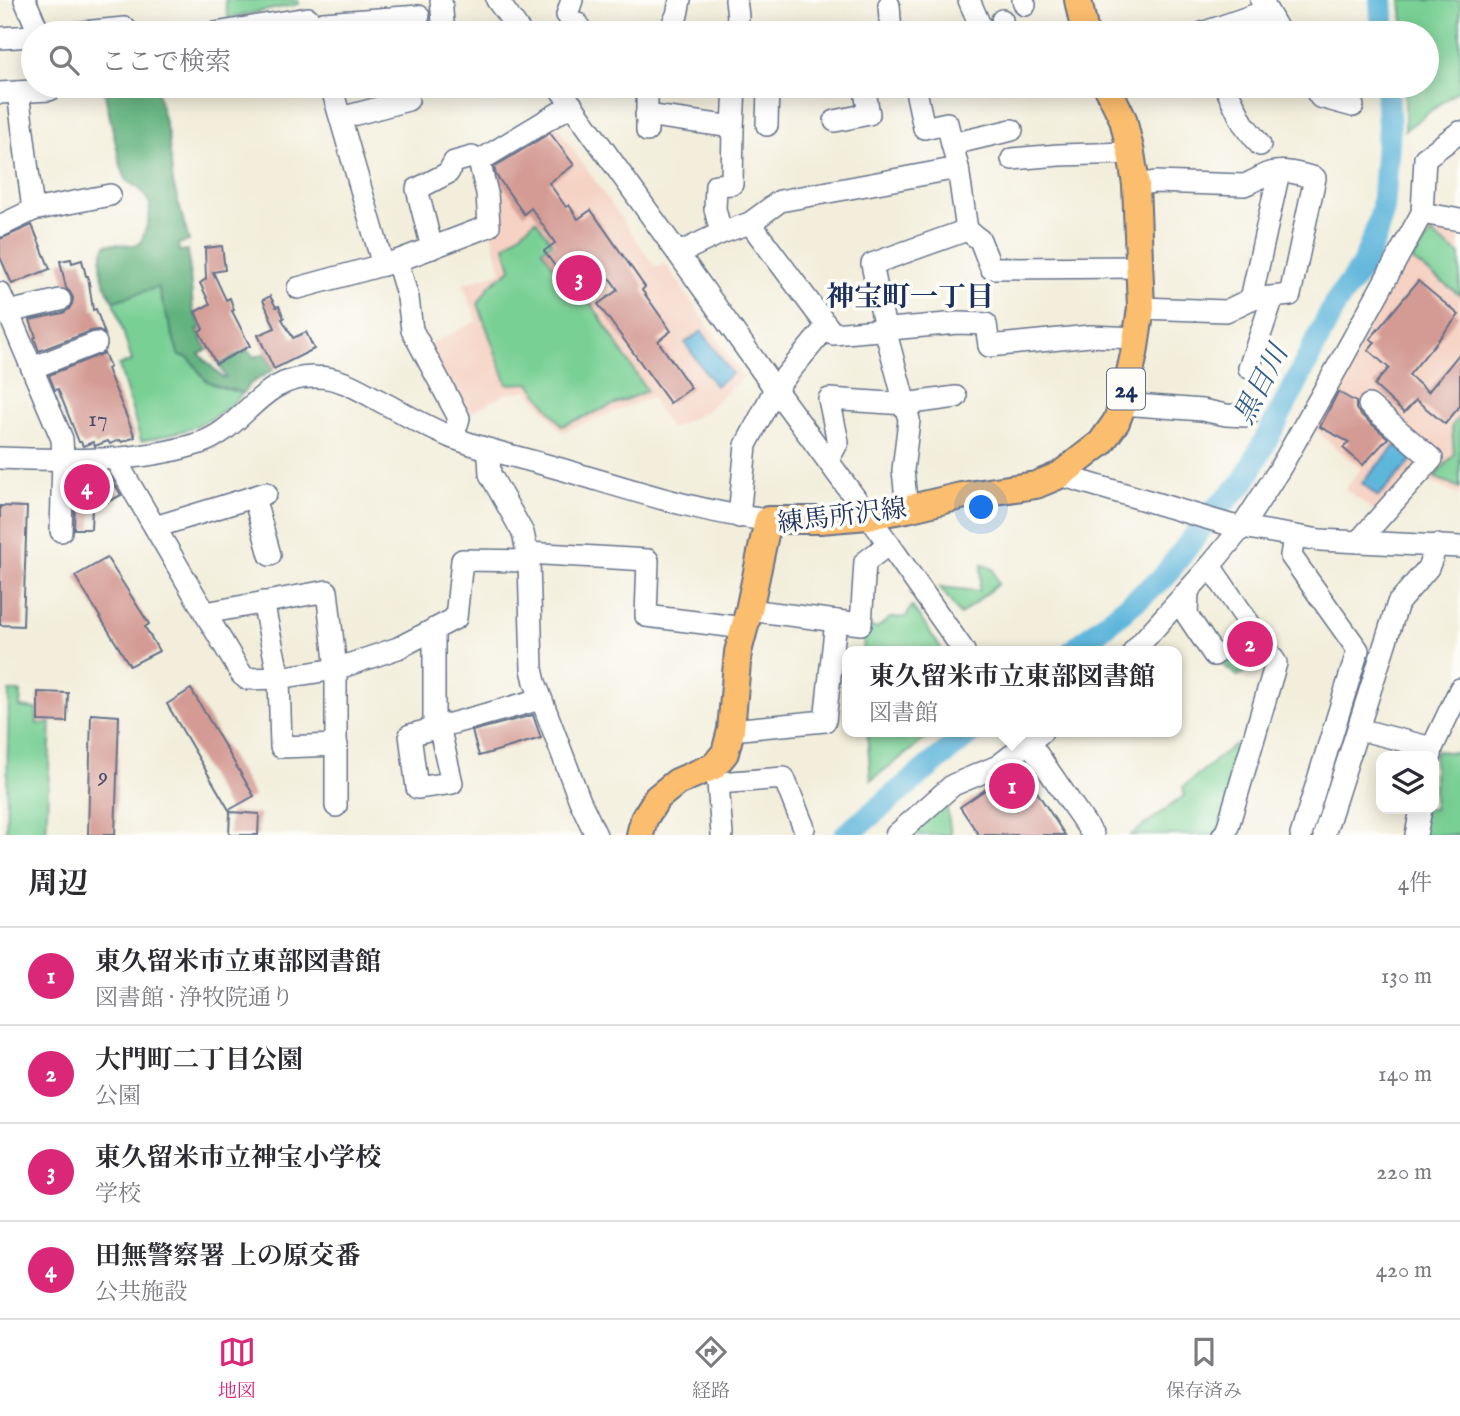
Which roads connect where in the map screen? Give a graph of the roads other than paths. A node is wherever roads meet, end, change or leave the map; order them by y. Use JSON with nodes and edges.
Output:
{"nodes":[{"id":1,"x":25,"y":0,"type":"edge"},
{"id":2,"x":441,"y":0,"type":"edge"},
{"id":3,"x":497,"y":0,"type":"edge"},
{"id":4,"x":680,"y":0,"type":"edge"},
{"id":5,"x":736,"y":0,"type":"edge"},
{"id":6,"x":969,"y":0,"type":"edge"},
{"id":7,"x":1078,"y":0,"type":"edge"},
{"id":8,"x":889,"y":5,"type":"dead end"},
{"id":9,"x":1264,"y":5,"type":"edge"},
{"id":10,"x":419,"y":16,"type":"dead end"},
{"id":11,"x":34,"y":21,"type":"edge"},
{"id":12,"x":350,"y":21,"type":"edge"},
{"id":13,"x":443,"y":21,"type":"edge"},
{"id":14,"x":512,"y":21,"type":"edge"},
{"id":15,"x":674,"y":21,"type":"edge"},
{"id":16,"x":737,"y":21,"type":"edge"},
{"id":17,"x":890,"y":21,"type":"edge"},
{"id":18,"x":978,"y":21,"type":"edge"},
{"id":19,"x":1082,"y":21,"type":"edge"},
{"id":20,"x":1229,"y":21,"type":"edge"},
{"id":21,"x":1273,"y":21,"type":"edge"},
{"id":22,"x":21,"y":37,"type":"edge"},
{"id":23,"x":0,"y":38,"type":"edge"},
{"id":24,"x":9,"y":93,"type":"edge"},
{"id":25,"x":335,"y":98,"type":"edge"},
{"id":26,"x":568,"y":98,"type":"edge"},
{"id":27,"x":647,"y":98,"type":"edge"},
{"id":28,"x":734,"y":98,"type":"edge"},
{"id":29,"x":768,"y":98,"type":"edge"},
{"id":30,"x":866,"y":98,"type":"edge"},
{"id":31,"x":918,"y":98,"type":"edge"},
{"id":32,"x":1113,"y":98,"type":"edge"},
{"id":33,"x":1230,"y":98,"type":"edge"},
{"id":34,"x":1324,"y":98,"type":"edge"},
{"id":35,"x":408,"y":100,"type":"dead end"},
{"id":36,"x":572,"y":104,"type":"junction"},
{"id":37,"x":1353,"y":106,"type":"dead end"},
{"id":38,"x":341,"y":118,"type":"junction"},
{"id":39,"x":835,"y":121,"type":"dead end"},
{"id":40,"x":767,"y":125,"type":"dead end"},
{"id":41,"x":733,"y":127,"type":"junction"},
{"id":42,"x":1012,"y":130,"type":"dead end"},
{"id":43,"x":1460,"y":132,"type":"edge"},
{"id":44,"x":952,"y":144,"type":"junction"},
{"id":45,"x":1259,"y":145,"type":"dead end"},
{"id":46,"x":1131,"y":153,"type":"junction"},
{"id":47,"x":1012,"y":159,"type":"dead end"},
{"id":48,"x":479,"y":161,"type":"junction"},
{"id":49,"x":958,"y":168,"type":"junction"},
{"id":50,"x":1279,"y":172,"type":"junction"},
{"id":51,"x":1136,"y":185,"type":"junction"},
{"id":52,"x":110,"y":195,"type":"dead end"},
{"id":53,"x":33,"y":210,"type":"junction"},
{"id":54,"x":1422,"y":212,"type":"junction"},
{"id":55,"x":1460,"y":220,"type":"edge"},
{"id":56,"x":750,"y":223,"type":"junction"},
{"id":57,"x":0,"y":226,"type":"edge"},
{"id":58,"x":967,"y":230,"type":"junction"},
{"id":59,"x":721,"y":233,"type":"junction"},
{"id":60,"x":432,"y":248,"type":"junction"},
{"id":61,"x":679,"y":253,"type":"junction"},
{"id":62,"x":390,"y":263,"type":"junction"},
{"id":63,"x":1139,"y":267,"type":"junction"},
{"id":64,"x":298,"y":288,"type":"dead end"},
{"id":65,"x":1273,"y":297,"type":"junction"},
{"id":66,"x":1251,"y":299,"type":"junction"},
{"id":67,"x":60,"y":300,"type":"dead end"},
{"id":68,"x":4,"y":302,"type":"edge"},
{"id":69,"x":1141,"y":309,"type":"junction"},
{"id":70,"x":827,"y":326,"type":"junction"},
{"id":71,"x":885,"y":329,"type":"junction"},
{"id":72,"x":1137,"y":338,"type":"junction"},
{"id":73,"x":96,"y":343,"type":"dead end"},
{"id":74,"x":32,"y":368,"type":"junction"},
{"id":75,"x":1249,"y":368,"type":"dead end"},
{"id":76,"x":775,"y":390,"type":"junction"},
{"id":77,"x":956,"y":397,"type":"dead end"},
{"id":78,"x":905,"y":404,"type":"junction"},
{"id":79,"x":1123,"y":404,"type":"junction"},
{"id":80,"x":1369,"y":405,"type":"dead end"},
{"id":81,"x":1247,"y":416,"type":"dead end"},
{"id":82,"x":453,"y":438,"type":"junction"},
{"id":83,"x":491,"y":450,"type":"junction"},
{"id":84,"x":0,"y":458,"type":"edge"},
{"id":85,"x":63,"y":459,"type":"junction"},
{"id":86,"x":115,"y":459,"type":"junction"},
{"id":87,"x":828,"y":460,"type":"junction"},
{"id":88,"x":1060,"y":475,"type":"junction"},
{"id":89,"x":907,"y":509,"type":"junction"},
{"id":90,"x":868,"y":516,"type":"junction"},
{"id":91,"x":739,"y":517,"type":"junction"},
{"id":92,"x":768,"y":520,"type":"junction"},
{"id":93,"x":1233,"y":525,"type":"junction"},
{"id":94,"x":155,"y":527,"type":"junction"},
{"id":95,"x":61,"y":531,"type":"dead end"},
{"id":96,"x":1294,"y":536,"type":"junction"},
{"id":97,"x":1358,"y":542,"type":"junction"},
{"id":98,"x":889,"y":544,"type":"junction"},
{"id":99,"x":1437,"y":545,"type":"junction"},
{"id":100,"x":1460,"y":547,"type":"edge"},
{"id":101,"x":270,"y":555,"type":"dead end"},
{"id":102,"x":528,"y":557,"type":"junction"},
{"id":103,"x":1210,"y":566,"type":"junction"},
{"id":104,"x":1188,"y":592,"type":"junction"},
{"id":105,"x":264,"y":602,"type":"junction"},
{"id":106,"x":205,"y":613,"type":"junction"},
{"id":107,"x":747,"y":619,"type":"junction"},
{"id":108,"x":836,"y":621,"type":"junction"},
{"id":109,"x":433,"y":629,"type":"junction"},
{"id":110,"x":960,"y":646,"type":"edge"},
{"id":111,"x":1139,"y":646,"type":"edge"},
{"id":112,"x":1214,"y":655,"type":"dead end"},
{"id":113,"x":336,"y":669,"type":"junction"},
{"id":114,"x":279,"y":678,"type":"junction"},
{"id":115,"x":1460,"y":689,"type":"edge"},
{"id":116,"x":541,"y":699,"type":"junction"},
{"id":117,"x":437,"y":727,"type":"junction"},
{"id":118,"x":1358,"y":729,"type":"junction"},
{"id":119,"x":731,"y":730,"type":"junction"},
{"id":120,"x":1029,"y":737,"type":"edge"},
{"id":121,"x":1032,"y":737,"type":"edge"},
{"id":122,"x":337,"y":746,"type":"junction"},
{"id":123,"x":1429,"y":751,"type":"edge"},
{"id":124,"x":1432,"y":751,"type":"edge"},
{"id":125,"x":716,"y":774,"type":"junction"},
{"id":126,"x":336,"y":806,"type":"dead end"},
{"id":127,"x":1420,"y":814,"type":"edge"},
{"id":128,"x":804,"y":828,"type":"dead end"},
{"id":129,"x":904,"y":832,"type":"edge"},
{"id":130,"x":596,"y":835,"type":"edge"},
{"id":131,"x":640,"y":835,"type":"edge"},
{"id":132,"x":722,"y":835,"type":"edge"},
{"id":133,"x":1093,"y":835,"type":"edge"},
{"id":134,"x":1223,"y":835,"type":"edge"},
{"id":135,"x":1301,"y":835,"type":"edge"},
{"id":136,"x":1324,"y":835,"type":"edge"},
{"id":137,"x":1416,"y":835,"type":"edge"}],
"edges":[{"from":1,"to":11,"type":"street"},
{"from":2,"to":13,"type":"street"},
{"from":3,"to":14,"type":"street"},
{"from":4,"to":15,"type":"street"},
{"from":5,"to":16,"type":"street"},
{"from":6,"to":18,"type":"street"},
{"from":7,"to":19,"type":"main road"},
{"from":8,"to":17,"type":"street"},
{"from":9,"to":20,"type":"street"},
{"from":9,"to":21,"type":"street"},
{"from":10,"to":12,"type":"street"},
{"from":22,"to":23,"type":"street"},
{"from":24,"to":53,"type":"street"},
{"from":25,"to":38,"type":"street"},
{"from":26,"to":36,"type":"street"},
{"from":27,"to":41,"type":"street"},
{"from":28,"to":41,"type":"street"},
{"from":29,"to":40,"type":"street"},
{"from":30,"to":39,"type":"street"},
{"from":31,"to":44,"type":"street"},
{"from":32,"to":46,"type":"main road","name":"練馬所沢線","number":"24"},
{"from":33,"to":45,"type":"street"},
{"from":34,"to":37,"type":"street"},
{"from":35,"to":38,"type":"street"},
{"from":36,"to":48,"type":"street"},
{"from":36,"to":61,"type":"street"},
{"from":38,"to":62,"type":"street"},
{"from":41,"to":59,"type":"street"},
{"from":42,"to":44,"type":"street"},
{"from":43,"to":54,"type":"street"},
{"from":44,"to":49,"type":"street"},
{"from":46,"to":47,"type":"street"},
{"from":46,"to":51,"type":"main road","name":"練馬所沢線","number":"24"},
{"from":48,"to":60,"type":"street"},
{"from":48,"to":60,"type":"street"},
{"from":49,"to":56,"type":"street"},
{"from":49,"to":58,"type":"street"},
{"from":50,"to":51,"type":"street"},
{"from":50,"to":65,"type":"street"},
{"from":50,"to":66,"type":"street"},
{"from":51,"to":63,"type":"main road","name":"練馬所沢線","number":"24"},
{"from":52,"to":53,"type":"street"},
{"from":53,"to":57,"type":"street"},
{"from":54,"to":55,"type":"street"},
{"from":54,"to":93,"type":"street"},
{"from":56,"to":59,"type":"street"},
{"from":56,"to":70,"type":"street"},
{"from":58,"to":63,"type":"street"},
{"from":58,"to":71,"type":"street"},
{"from":59,"to":61,"type":"street"},
{"from":60,"to":62,"type":"street"},
{"from":61,"to":76,"type":"street"},
{"from":62,"to":64,"type":"street"},
{"from":62,"to":82,"type":"street"},
{"from":63,"to":69,"type":"main road","name":"練馬所沢線","number":"24"},
{"from":65,"to":66,"type":"street"},
{"from":65,"to":75,"type":"street"},
{"from":66,"to":69,"type":"street"},
{"from":67,"to":68,"type":"street"},
{"from":68,"to":74,"type":"street"},
{"from":69,"to":72,"type":"main road","name":"練馬所沢線","number":"24"},
{"from":70,"to":71,"type":"street"},
{"from":70,"to":76,"type":"street"},
{"from":71,"to":72,"type":"street"},
{"from":71,"to":78,"type":"street"},
{"from":72,"to":79,"type":"main road","name":"練馬所沢線","number":"24"},
{"from":73,"to":74,"type":"street"},
{"from":74,"to":85,"type":"street"},
{"from":76,"to":87,"type":"street"},
{"from":76,"to":91,"type":"street"},
{"from":77,"to":78,"type":"street"},
{"from":78,"to":87,"type":"street"},
{"from":78,"to":89,"type":"street"},
{"from":79,"to":81,"type":"street"},
{"from":79,"to":88,"type":"main road","name":"練馬所沢線","number":"24"},
{"from":80,"to":97,"type":"street"},
{"from":82,"to":83,"type":"street"},
{"from":82,"to":86,"type":"street"},
{"from":83,"to":91,"type":"street"},
{"from":83,"to":102,"type":"street"},
{"from":84,"to":85,"type":"street"},
{"from":85,"to":86,"type":"street"},
{"from":85,"to":95,"type":"street"},
{"from":86,"to":94,"type":"street"},
{"from":87,"to":90,"type":"street"},
{"from":88,"to":89,"type":"main road","name":"練馬所沢線","number":"24"},
{"from":88,"to":93,"type":"street"},
{"from":89,"to":90,"type":"main road","name":"練馬所沢線","number":"24"},
{"from":90,"to":92,"type":"main road","name":"練馬所沢線","number":"24"},
{"from":90,"to":98,"type":"street"},
{"from":91,"to":92,"type":"street"},
{"from":92,"to":107,"type":"main road","name":"練馬所沢線"},
{"from":93,"to":96,"type":"street"},
{"from":93,"to":103,"type":"street"},
{"from":94,"to":101,"type":"street"},
{"from":94,"to":106,"type":"street"},
{"from":96,"to":97,"type":"street"},
{"from":96,"to":135,"type":"street"},
{"from":97,"to":99,"type":"street"},
{"from":98,"to":108,"type":"street"},
{"from":98,"to":110,"type":"street"},
{"from":99,"to":100,"type":"street"},
{"from":99,"to":118,"type":"street"},
{"from":102,"to":107,"type":"street"},
{"from":102,"to":109,"type":"street"},
{"from":102,"to":116,"type":"street"},
{"from":103,"to":104,"type":"street"},
{"from":103,"to":134,"type":"street"},
{"from":104,"to":111,"type":"street"},
{"from":104,"to":112,"type":"street"},
{"from":105,"to":106,"type":"street"},
{"from":105,"to":113,"type":"street"},
{"from":105,"to":114,"type":"street"},
{"from":106,"to":114,"type":"street"},
{"from":107,"to":108,"type":"street"},
{"from":107,"to":119,"type":"main road","name":"練馬所沢線"},
{"from":108,"to":119,"type":"street"},
{"from":109,"to":113,"type":"street"},
{"from":109,"to":117,"type":"street"},
{"from":113,"to":114,"type":"street"},
{"from":113,"to":122,"type":"street"},
{"from":114,"to":122,"type":"street"},
{"from":115,"to":124,"type":"street"},
{"from":116,"to":117,"type":"street"},
{"from":116,"to":130,"type":"street"},
{"from":117,"to":117,"type":"street"},
{"from":118,"to":123,"type":"street"},
{"from":118,"to":136,"type":"street"},
{"from":119,"to":125,"type":"main road","name":"練馬所沢線"},
{"from":120,"to":129,"type":"street"},
{"from":121,"to":133,"type":"street"},
{"from":122,"to":126,"type":"street"},
{"from":125,"to":128,"type":"street"},
{"from":125,"to":131,"type":"main road"},
{"from":125,"to":132,"type":"street"},
{"from":127,"to":137,"type":"street"}]}
